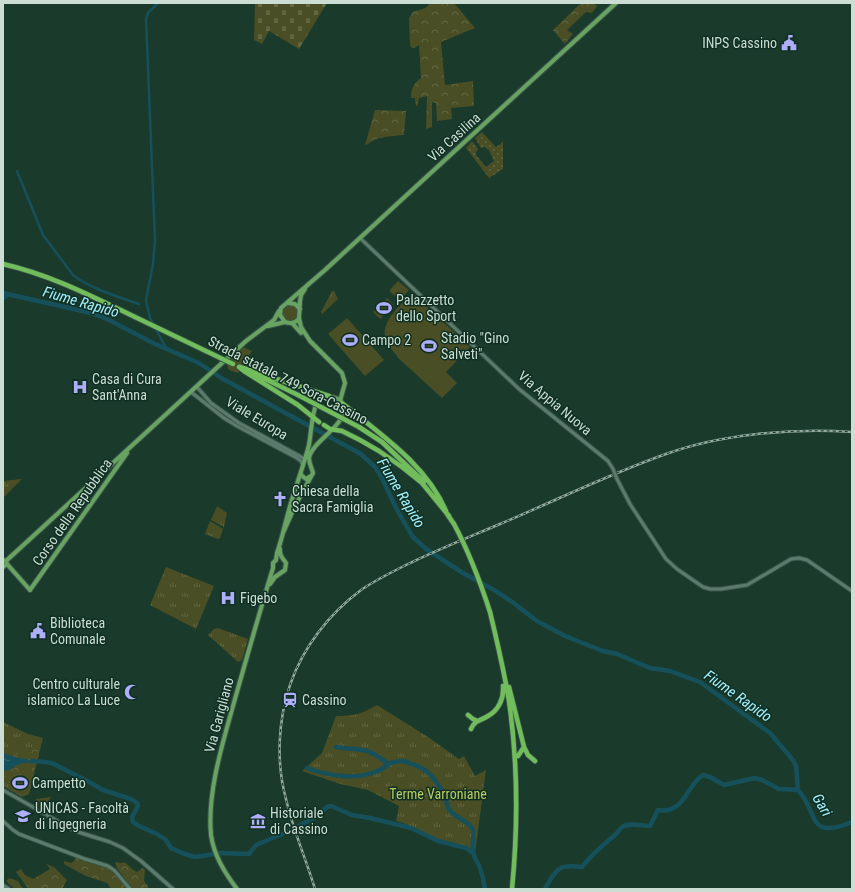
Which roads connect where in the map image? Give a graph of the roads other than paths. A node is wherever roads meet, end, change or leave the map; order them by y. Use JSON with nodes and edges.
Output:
{"nodes":[{"id":1,"x":616,"y":3,"type":"edge"},
{"id":2,"x":360,"y":238,"type":"junction"},
{"id":3,"x":3,"y":264,"type":"edge"},
{"id":4,"x":306,"y":287,"type":"junction"},
{"id":5,"x":288,"y":303,"type":"junction"},
{"id":6,"x":280,"y":309,"type":"junction"},
{"id":7,"x":300,"y":312,"type":"junction"},
{"id":8,"x":299,"y":318,"type":"junction"},
{"id":9,"x":285,"y":322,"type":"junction"},
{"id":10,"x":292,"y":323,"type":"junction"},
{"id":11,"x":264,"y":327,"type":"junction"},
{"id":12,"x":301,"y":331,"type":"junction"},
{"id":13,"x":239,"y":367,"type":"junction"},
{"id":14,"x":197,"y":387,"type":"junction"},
{"id":15,"x":191,"y":392,"type":"junction"},
{"id":16,"x":331,"y":397,"type":"junction"},
{"id":17,"x":341,"y":402,"type":"junction"},
{"id":18,"x":315,"y":409,"type":"junction"},
{"id":19,"x":313,"y":420,"type":"junction"},
{"id":20,"x":321,"y":424,"type":"junction"},
{"id":21,"x":336,"y":424,"type":"junction"},
{"id":22,"x":331,"y":430,"type":"junction"},
{"id":23,"x":300,"y":456,"type":"joint"},
{"id":24,"x":305,"y":457,"type":"junction"},
{"id":25,"x":120,"y":459,"type":"junction"},
{"id":26,"x":309,"y":464,"type":"junction"},
{"id":27,"x":303,"y":466,"type":"junction"},
{"id":28,"x":301,"y":473,"type":"junction"},
{"id":29,"x":311,"y":476,"type":"junction"},
{"id":30,"x":448,"y":516,"type":"junction"},
{"id":31,"x":283,"y":533,"type":"junction"},
{"id":32,"x":280,"y":544,"type":"junction"},
{"id":33,"x":282,"y":559,"type":"junction"},
{"id":34,"x":276,"y":560,"type":"junction"},
{"id":35,"x":5,"y":564,"type":"edge"},
{"id":36,"x":274,"y":568,"type":"junction"},
{"id":37,"x":280,"y":572,"type":"junction"},
{"id":38,"x":267,"y":588,"type":"junction"},
{"id":39,"x":852,"y":591,"type":"edge"},
{"id":40,"x":501,"y":658,"type":"junction"},
{"id":41,"x":468,"y":715,"type":"dead end"},
{"id":42,"x":477,"y":721,"type":"junction"},
{"id":43,"x":471,"y":729,"type":"dead end"},
{"id":44,"x":524,"y":747,"type":"junction"},
{"id":45,"x":518,"y":756,"type":"dead end"},
{"id":46,"x":535,"y":761,"type":"dead end"},
{"id":47,"x":3,"y":790,"type":"edge"},
{"id":48,"x":3,"y":821,"type":"edge"},
{"id":49,"x":3,"y":884,"type":"edge"},
{"id":50,"x":10,"y":889,"type":"edge"},
{"id":51,"x":130,"y":889,"type":"edge"},
{"id":52,"x":173,"y":889,"type":"edge"},
{"id":53,"x":238,"y":889,"type":"edge"},
{"id":54,"x":512,"y":889,"type":"edge"}],
"edges":[{"from":1,"to":2,"type":"main road","name":"Via Casilina"},
{"from":2,"to":4,"type":"main road","name":"Via Casilina"},
{"from":2,"to":39,"type":"street","name":"Via Appia Nuova","bridge":true},
{"from":3,"to":13,"type":"highway","name":"Strada statale 749 Sora-Cassino","bridge":true},
{"from":4,"to":5,"type":"main road","name":"Via Casilina"},
{"from":4,"to":7,"type":"main road"},
{"from":5,"to":6,"type":"main road","name":"Via Casilina"},
{"from":5,"to":7,"type":"main road"},
{"from":6,"to":9,"type":"main road"},
{"from":6,"to":11,"type":"main road","name":"Via Casilina"},
{"from":7,"to":8,"type":"main road"},
{"from":8,"to":10,"type":"main road"},
{"from":8,"to":12,"type":"main road"},
{"from":9,"to":10,"type":"main road"},
{"from":9,"to":11,"type":"main road"},
{"from":10,"to":12,"type":"main road"},
{"from":11,"to":14,"type":"main road","name":"Via Casilina"},
{"from":12,"to":16,"type":"main road"},
{"from":12,"to":17,"type":"main road"},
{"from":13,"to":16,"type":"highway"},
{"from":13,"to":19,"type":"highway"},
{"from":13,"to":30,"type":"highway","name":"Strada statale 749 Sora-Cassino","bridge":true},
{"from":14,"to":15,"type":"main road","name":"Via Casilina"},
{"from":14,"to":23,"type":"street","name":"Viale Europa"},
{"from":15,"to":25,"type":"main road","name":"Via Casilina"},
{"from":15,"to":27,"type":"street","name":"Viale Europa"},
{"from":16,"to":17,"type":"main road"},
{"from":16,"to":18,"type":"main road"},
{"from":17,"to":21,"type":"main road"},
{"from":17,"to":30,"type":"highway"},
{"from":18,"to":19,"type":"main road","name":"Via Garigliano"},
{"from":18,"to":20,"type":"main road"},
{"from":19,"to":20,"type":"highway"},
{"from":19,"to":24,"type":"main road","name":"Via Garigliano"},
{"from":20,"to":21,"type":"main road"},
{"from":20,"to":22,"type":"highway"},
{"from":21,"to":22,"type":"main road"},
{"from":22,"to":26,"type":"main road"},
{"from":22,"to":30,"type":"highway"},
{"from":23,"to":24,"type":"main road"},
{"from":24,"to":26,"type":"street"},
{"from":24,"to":27,"type":"main road","name":"Via Garigliano"},
{"from":25,"to":35,"type":"main road"},
{"from":25,"to":35,"type":"main road","name":"Corso della Repubblica"},
{"from":26,"to":29,"type":"main road"},
{"from":27,"to":28,"type":"main road","name":"Via Garigliano"},
{"from":28,"to":29,"type":"main road"},
{"from":28,"to":31,"type":"main road","name":"Via Garigliano"},
{"from":29,"to":31,"type":"main road","name":"Via Garigliano"},
{"from":30,"to":40,"type":"highway","name":"Strada statale 749 Sora-Cassino","bridge":true},
{"from":31,"to":32,"type":"main road","name":"Via Garigliano"},
{"from":32,"to":33,"type":"main road","name":"Via Garigliano"},
{"from":32,"to":34,"type":"main road","name":"Via Garigliano"},
{"from":33,"to":34,"type":"main road"},
{"from":33,"to":37,"type":"main road","name":"Via Garigliano"},
{"from":34,"to":36,"type":"main road","name":"Via Garigliano"},
{"from":36,"to":37,"type":"main road"},
{"from":36,"to":38,"type":"main road","name":"Via Garigliano"},
{"from":37,"to":38,"type":"main road","name":"Via Garigliano"},
{"from":38,"to":53,"type":"main road","name":"Via Garigliano"},
{"from":40,"to":42,"type":"highway"},
{"from":40,"to":44,"type":"highway"},
{"from":40,"to":54,"type":"highway","name":"Strada statale 749 Sora-Cassino"},
{"from":41,"to":42,"type":"highway"},
{"from":42,"to":43,"type":"highway"},
{"from":44,"to":45,"type":"highway"},
{"from":44,"to":46,"type":"highway"},
{"from":47,"to":52,"type":"street"},
{"from":48,"to":51,"type":"street"},
{"from":49,"to":50,"type":"street"}]}
